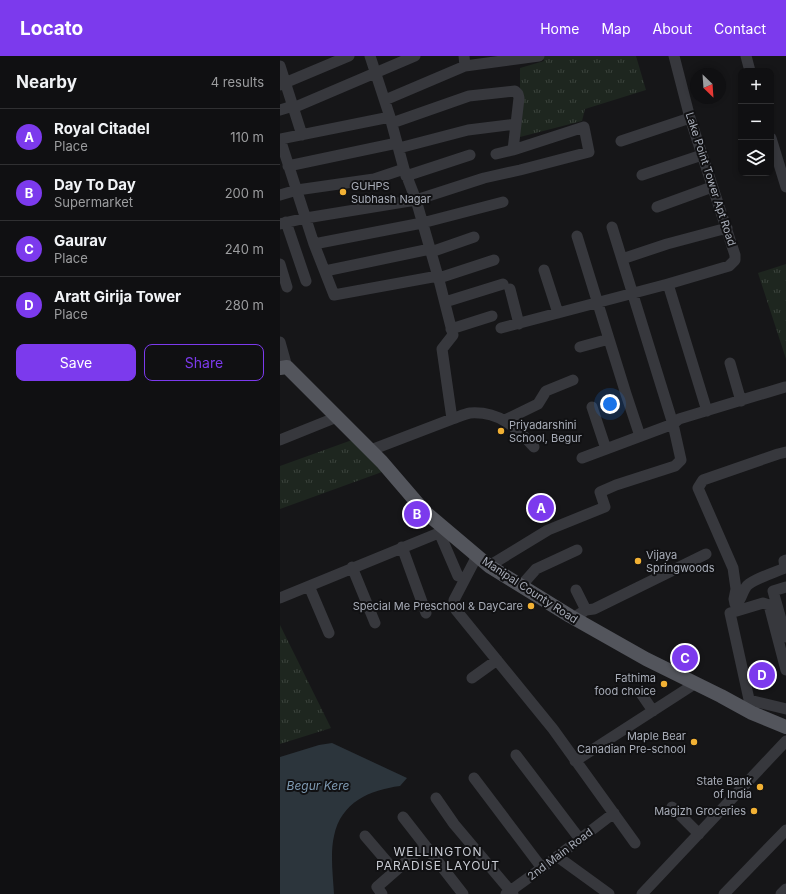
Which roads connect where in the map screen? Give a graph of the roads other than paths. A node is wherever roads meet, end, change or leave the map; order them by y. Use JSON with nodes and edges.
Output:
{"nodes":[{"id":1,"x":349,"y":56,"type":"edge"},
{"id":2,"x":370,"y":56,"type":"edge"},
{"id":3,"x":415,"y":56,"type":"edge"},
{"id":4,"x":539,"y":56,"type":"edge"},
{"id":5,"x":674,"y":56,"type":"edge"},
{"id":6,"x":746,"y":56,"type":"edge"},
{"id":7,"x":464,"y":61,"type":"edge"},
{"id":8,"x":280,"y":66,"type":"edge"},
{"id":9,"x":749,"y":68,"type":"edge"},
{"id":10,"x":376,"y":73,"type":"junction"},
{"id":11,"x":283,"y":84,"type":"edge"},
{"id":12,"x":385,"y":100,"type":"junction"},
{"id":13,"x":293,"y":107,"type":"junction"},
{"id":14,"x":280,"y":110,"type":"edge"},
{"id":15,"x":690,"y":118,"type":"junction"},
{"id":16,"x":391,"y":120,"type":"junction"},
{"id":17,"x":516,"y":124,"type":"junction"},
{"id":18,"x":302,"y":135,"type":"junction"},
{"id":19,"x":280,"y":139,"type":"edge"},
{"id":20,"x":772,"y":140,"type":"edge"},
{"id":21,"x":621,"y":141,"type":"dead end"},
{"id":22,"x":398,"y":146,"type":"junction"},
{"id":23,"x":513,"y":150,"type":"junction"},
{"id":24,"x":496,"y":154,"type":"dead end"},
{"id":25,"x":470,"y":155,"type":"dead end"},
{"id":26,"x":702,"y":155,"type":"junction"},
{"id":27,"x":285,"y":165,"type":"edge"},
{"id":28,"x":405,"y":173,"type":"junction"},
{"id":29,"x":642,"y":175,"type":"dead end"},
{"id":30,"x":712,"y":187,"type":"junction"},
{"id":31,"x":786,"y":187,"type":"edge"},
{"id":32,"x":297,"y":190,"type":"junction"},
{"id":33,"x":280,"y":195,"type":"edge"},
{"id":34,"x":416,"y":200,"type":"junction"},
{"id":35,"x":503,"y":202,"type":"dead end"},
{"id":36,"x":657,"y":207,"type":"dead end"},
{"id":37,"x":306,"y":218,"type":"junction"},
{"id":38,"x":283,"y":223,"type":"edge"},
{"id":39,"x":422,"y":223,"type":"junction"},
{"id":40,"x":612,"y":227,"type":"dead end"},
{"id":41,"x":727,"y":228,"type":"junction"},
{"id":42,"x":577,"y":236,"type":"dead end"},
{"id":43,"x":474,"y":238,"type":"dead end"},
{"id":44,"x":314,"y":244,"type":"junction"},
{"id":45,"x":430,"y":250,"type":"junction"},
{"id":46,"x":622,"y":258,"type":"junction"},
{"id":47,"x":494,"y":260,"type":"dead end"},
{"id":48,"x":280,"y":264,"type":"edge"},
{"id":49,"x":544,"y":270,"type":"dead end"},
{"id":50,"x":325,"y":271,"type":"junction"},
{"id":51,"x":438,"y":277,"type":"junction"},
{"id":52,"x":306,"y":281,"type":"dead end"},
{"id":53,"x":668,"y":284,"type":"junction"},
{"id":54,"x":287,"y":287,"type":"dead end"},
{"id":55,"x":633,"y":293,"type":"junction"},
{"id":56,"x":445,"y":302,"type":"junction"},
{"id":57,"x":598,"y":303,"type":"junction"},
{"id":58,"x":558,"y":313,"type":"junction"},
{"id":59,"x":492,"y":316,"type":"dead end"},
{"id":60,"x":519,"y":324,"type":"junction"},
{"id":61,"x":501,"y":328,"type":"dead end"},
{"id":62,"x":451,"y":329,"type":"junction"},
{"id":63,"x":609,"y":339,"type":"junction"},
{"id":64,"x":280,"y":342,"type":"edge"},
{"id":65,"x":580,"y":347,"type":"dead end"},
{"id":66,"x":730,"y":363,"type":"dead end"},
{"id":67,"x":284,"y":367,"type":"edge"},
{"id":68,"x":573,"y":380,"type":"dead end"},
{"id":69,"x":785,"y":387,"type":"dead end"},
{"id":70,"x":741,"y":401,"type":"junction"},
{"id":71,"x":592,"y":407,"type":"dead end"},
{"id":72,"x":707,"y":411,"type":"junction"},
{"id":73,"x":337,"y":417,"type":"junction"},
{"id":74,"x":452,"y":419,"type":"junction"},
{"id":75,"x":505,"y":420,"type":"junction"},
{"id":76,"x":673,"y":424,"type":"junction"},
{"id":77,"x":640,"y":436,"type":"junction"},
{"id":78,"x":280,"y":440,"type":"edge"},
{"id":79,"x":534,"y":447,"type":"dead end"},
{"id":80,"x":606,"y":449,"type":"junction"},
{"id":81,"x":371,"y":450,"type":"junction"},
{"id":82,"x":786,"y":452,"type":"edge"},
{"id":83,"x":582,"y":458,"type":"dead end"},
{"id":84,"x":443,"y":531,"type":"junction"},
{"id":85,"x":402,"y":547,"type":"junction"},
{"id":86,"x":577,"y":550,"type":"dead end"},
{"id":87,"x":706,"y":554,"type":"dead end"},
{"id":88,"x":477,"y":556,"type":"junction"},
{"id":89,"x":786,"y":560,"type":"edge"},
{"id":90,"x":489,"y":566,"type":"junction"},
{"id":91,"x":352,"y":568,"type":"junction"},
{"id":92,"x":458,"y":576,"type":"dead end"},
{"id":93,"x":309,"y":586,"type":"junction"},
{"id":94,"x":521,"y":586,"type":"junction"},
{"id":95,"x":786,"y":587,"type":"edge"},
{"id":96,"x":576,"y":590,"type":"dead end"},
{"id":97,"x":739,"y":590,"type":"junction"},
{"id":98,"x":280,"y":598,"type":"edge"},
{"id":99,"x":590,"y":609,"type":"junction"},
{"id":100,"x":733,"y":609,"type":"junction"},
{"id":101,"x":426,"y":613,"type":"dead end"},
{"id":102,"x":576,"y":620,"type":"junction"},
{"id":103,"x":375,"y":623,"type":"dead end"},
{"id":104,"x":329,"y":633,"type":"dead end"},
{"id":105,"x":786,"y":637,"type":"edge"},
{"id":106,"x":497,"y":660,"type":"junction"},
{"id":107,"x":786,"y":670,"type":"edge"},
{"id":108,"x":472,"y":678,"type":"dead end"},
{"id":109,"x":696,"y":683,"type":"junction"},
{"id":110,"x":640,"y":692,"type":"dead end"},
{"id":111,"x":750,"y":706,"type":"junction"},
{"id":112,"x":786,"y":709,"type":"edge"},
{"id":113,"x":653,"y":711,"type":"junction"},
{"id":114,"x":786,"y":727,"type":"edge"},
{"id":115,"x":786,"y":741,"type":"edge"},
{"id":116,"x":516,"y":755,"type":"dead end"},
{"id":117,"x":576,"y":761,"type":"junction"},
{"id":118,"x":474,"y":778,"type":"dead end"},
{"id":119,"x":436,"y":798,"type":"dead end"},
{"id":120,"x":672,"y":807,"type":"dead end"},
{"id":121,"x":614,"y":813,"type":"junction"},
{"id":122,"x":402,"y":817,"type":"dead end"},
{"id":123,"x":786,"y":830,"type":"edge"},
{"id":124,"x":699,"y":834,"type":"junction"},
{"id":125,"x":365,"y":836,"type":"dead end"},
{"id":126,"x":580,"y":838,"type":"junction"},
{"id":127,"x":636,"y":843,"type":"dead end"},
{"id":128,"x":425,"y":846,"type":"junction"},
{"id":129,"x":558,"y":857,"type":"junction"},
{"id":130,"x":542,"y":868,"type":"junction"},
{"id":131,"x":395,"y":871,"type":"junction"},
{"id":132,"x":786,"y":889,"type":"edge"},
{"id":133,"x":510,"y":893,"type":"edge"},
{"id":134,"x":382,"y":894,"type":"edge"},
{"id":135,"x":463,"y":894,"type":"edge"},
{"id":136,"x":609,"y":894,"type":"edge"},
{"id":137,"x":642,"y":894,"type":"edge"},
{"id":138,"x":724,"y":894,"type":"edge"},
{"id":139,"x":781,"y":894,"type":"edge"}],
"edges":[{"from":1,"to":11,"type":"street"},
{"from":2,"to":10,"type":"street"},
{"from":3,"to":10,"type":"street"},
{"from":4,"to":7,"type":"street"},
{"from":5,"to":15,"type":"street","name":"Lake Point Tower Apt Road"},
{"from":6,"to":9,"type":"street"},
{"from":7,"to":12,"type":"street"},
{"from":8,"to":11,"type":"street"},
{"from":10,"to":12,"type":"street"},
{"from":10,"to":13,"type":"street"},
{"from":11,"to":13,"type":"street"},
{"from":12,"to":16,"type":"street"},
{"from":13,"to":14,"type":"street"},
{"from":13,"to":18,"type":"street"},
{"from":15,"to":21,"type":"street"},
{"from":15,"to":26,"type":"street","name":"Lake Point Tower Apt Road"},
{"from":16,"to":17,"type":"street"},
{"from":16,"to":18,"type":"street"},
{"from":16,"to":22,"type":"street"},
{"from":17,"to":22,"type":"street"},
{"from":17,"to":23,"type":"street"},
{"from":18,"to":19,"type":"street"},
{"from":19,"to":27,"type":"street"},
{"from":20,"to":31,"type":"street"},
{"from":22,"to":27,"type":"street"},
{"from":22,"to":28,"type":"street"},
{"from":23,"to":24,"type":"street"},
{"from":23,"to":34,"type":"street"},
{"from":25,"to":28,"type":"street"},
{"from":26,"to":29,"type":"street"},
{"from":26,"to":30,"type":"street","name":"Lake Point Tower Apt Road"},
{"from":27,"to":32,"type":"street"},
{"from":28,"to":32,"type":"street"},
{"from":28,"to":34,"type":"street"},
{"from":30,"to":36,"type":"street"},
{"from":30,"to":41,"type":"street","name":"Lake Point Tower Apt Road"},
{"from":32,"to":33,"type":"street"},
{"from":32,"to":37,"type":"street"},
{"from":34,"to":37,"type":"street"},
{"from":34,"to":39,"type":"street"},
{"from":35,"to":39,"type":"street"},
{"from":37,"to":38,"type":"street"},
{"from":37,"to":44,"type":"street"},
{"from":38,"to":52,"type":"street"},
{"from":39,"to":44,"type":"street"},
{"from":39,"to":45,"type":"street"},
{"from":40,"to":46,"type":"street"},
{"from":41,"to":46,"type":"street"},
{"from":41,"to":53,"type":"street","name":"Lake Point Tower Apt Road"},
{"from":42,"to":57,"type":"street"},
{"from":43,"to":45,"type":"street"},
{"from":44,"to":50,"type":"street"},
{"from":45,"to":50,"type":"street"},
{"from":45,"to":51,"type":"street"},
{"from":46,"to":55,"type":"street"},
{"from":47,"to":51,"type":"street"},
{"from":48,"to":54,"type":"street"},
{"from":49,"to":58,"type":"street"},
{"from":50,"to":51,"type":"street"},
{"from":51,"to":56,"type":"street"},
{"from":53,"to":55,"type":"street"},
{"from":53,"to":72,"type":"street"},
{"from":55,"to":57,"type":"street"},
{"from":55,"to":76,"type":"street"},
{"from":56,"to":60,"type":"street"},
{"from":56,"to":62,"type":"street"},
{"from":57,"to":58,"type":"street"},
{"from":57,"to":63,"type":"street"},
{"from":58,"to":60,"type":"street"},
{"from":59,"to":62,"type":"street"},
{"from":60,"to":61,"type":"street"},
{"from":62,"to":74,"type":"street"},
{"from":63,"to":65,"type":"street"},
{"from":63,"to":77,"type":"street"},
{"from":64,"to":67,"type":"street"},
{"from":66,"to":70,"type":"street"},
{"from":67,"to":73,"type":"main road","name":"Manipal County Road"},
{"from":68,"to":75,"type":"street"},
{"from":69,"to":70,"type":"street"},
{"from":70,"to":72,"type":"street"},
{"from":71,"to":80,"type":"street"},
{"from":72,"to":76,"type":"street"},
{"from":73,"to":78,"type":"street"},
{"from":73,"to":81,"type":"main road","name":"Manipal County Road"},
{"from":74,"to":75,"type":"street"},
{"from":74,"to":81,"type":"street"},
{"from":75,"to":79,"type":"street"},
{"from":76,"to":77,"type":"street"},
{"from":76,"to":90,"type":"street"},
{"from":77,"to":80,"type":"street"},
{"from":80,"to":83,"type":"street"},
{"from":81,"to":84,"type":"main road","name":"Manipal County Road"},
{"from":82,"to":97,"type":"street"},
{"from":84,"to":85,"type":"street"},
{"from":84,"to":88,"type":"main road","name":"Manipal County Road"},
{"from":84,"to":92,"type":"street"},
{"from":85,"to":91,"type":"street"},
{"from":85,"to":101,"type":"street"},
{"from":86,"to":94,"type":"street"},
{"from":87,"to":99,"type":"street"},
{"from":88,"to":90,"type":"main road","name":"Manipal County Road"},
{"from":88,"to":106,"type":"street"},
{"from":89,"to":97,"type":"street"},
{"from":90,"to":94,"type":"main road","name":"Manipal County Road"},
{"from":91,"to":93,"type":"street"},
{"from":91,"to":103,"type":"street"},
{"from":93,"to":98,"type":"street"},
{"from":93,"to":104,"type":"street"},
{"from":94,"to":102,"type":"main road","name":"Manipal County Road"},
{"from":95,"to":105,"type":"street"},
{"from":96,"to":99,"type":"street"},
{"from":97,"to":100,"type":"street"},
{"from":99,"to":102,"type":"street"},
{"from":100,"to":107,"type":"street"},
{"from":100,"to":111,"type":"street"},
{"from":102,"to":109,"type":"main road","name":"Manipal County Road"},
{"from":106,"to":108,"type":"street"},
{"from":106,"to":117,"type":"street"},
{"from":109,"to":111,"type":"main road","name":"Manipal County Road"},
{"from":109,"to":113,"type":"street"},
{"from":110,"to":113,"type":"street"},
{"from":111,"to":112,"type":"street"},
{"from":111,"to":114,"type":"main road","name":"Manipal County Road"},
{"from":113,"to":117,"type":"street"},
{"from":115,"to":124,"type":"street"},
{"from":116,"to":126,"type":"street"},
{"from":117,"to":121,"type":"street"},
{"from":118,"to":130,"type":"street"},
{"from":119,"to":133,"type":"street"},
{"from":120,"to":124,"type":"street"},
{"from":121,"to":126,"type":"street","name":"2nd Main Road"},
{"from":121,"to":127,"type":"street"},
{"from":122,"to":128,"type":"street"},
{"from":123,"to":138,"type":"street"},
{"from":124,"to":137,"type":"street"},
{"from":125,"to":131,"type":"street"},
{"from":126,"to":129,"type":"street","name":"2nd Main Road"},
{"from":128,"to":131,"type":"street"},
{"from":128,"to":135,"type":"street"},
{"from":129,"to":130,"type":"street","name":"2nd Main Road"},
{"from":129,"to":136,"type":"street"},
{"from":130,"to":133,"type":"street","name":"2nd Main Road"},
{"from":131,"to":134,"type":"street"},
{"from":132,"to":139,"type":"street"}]}
